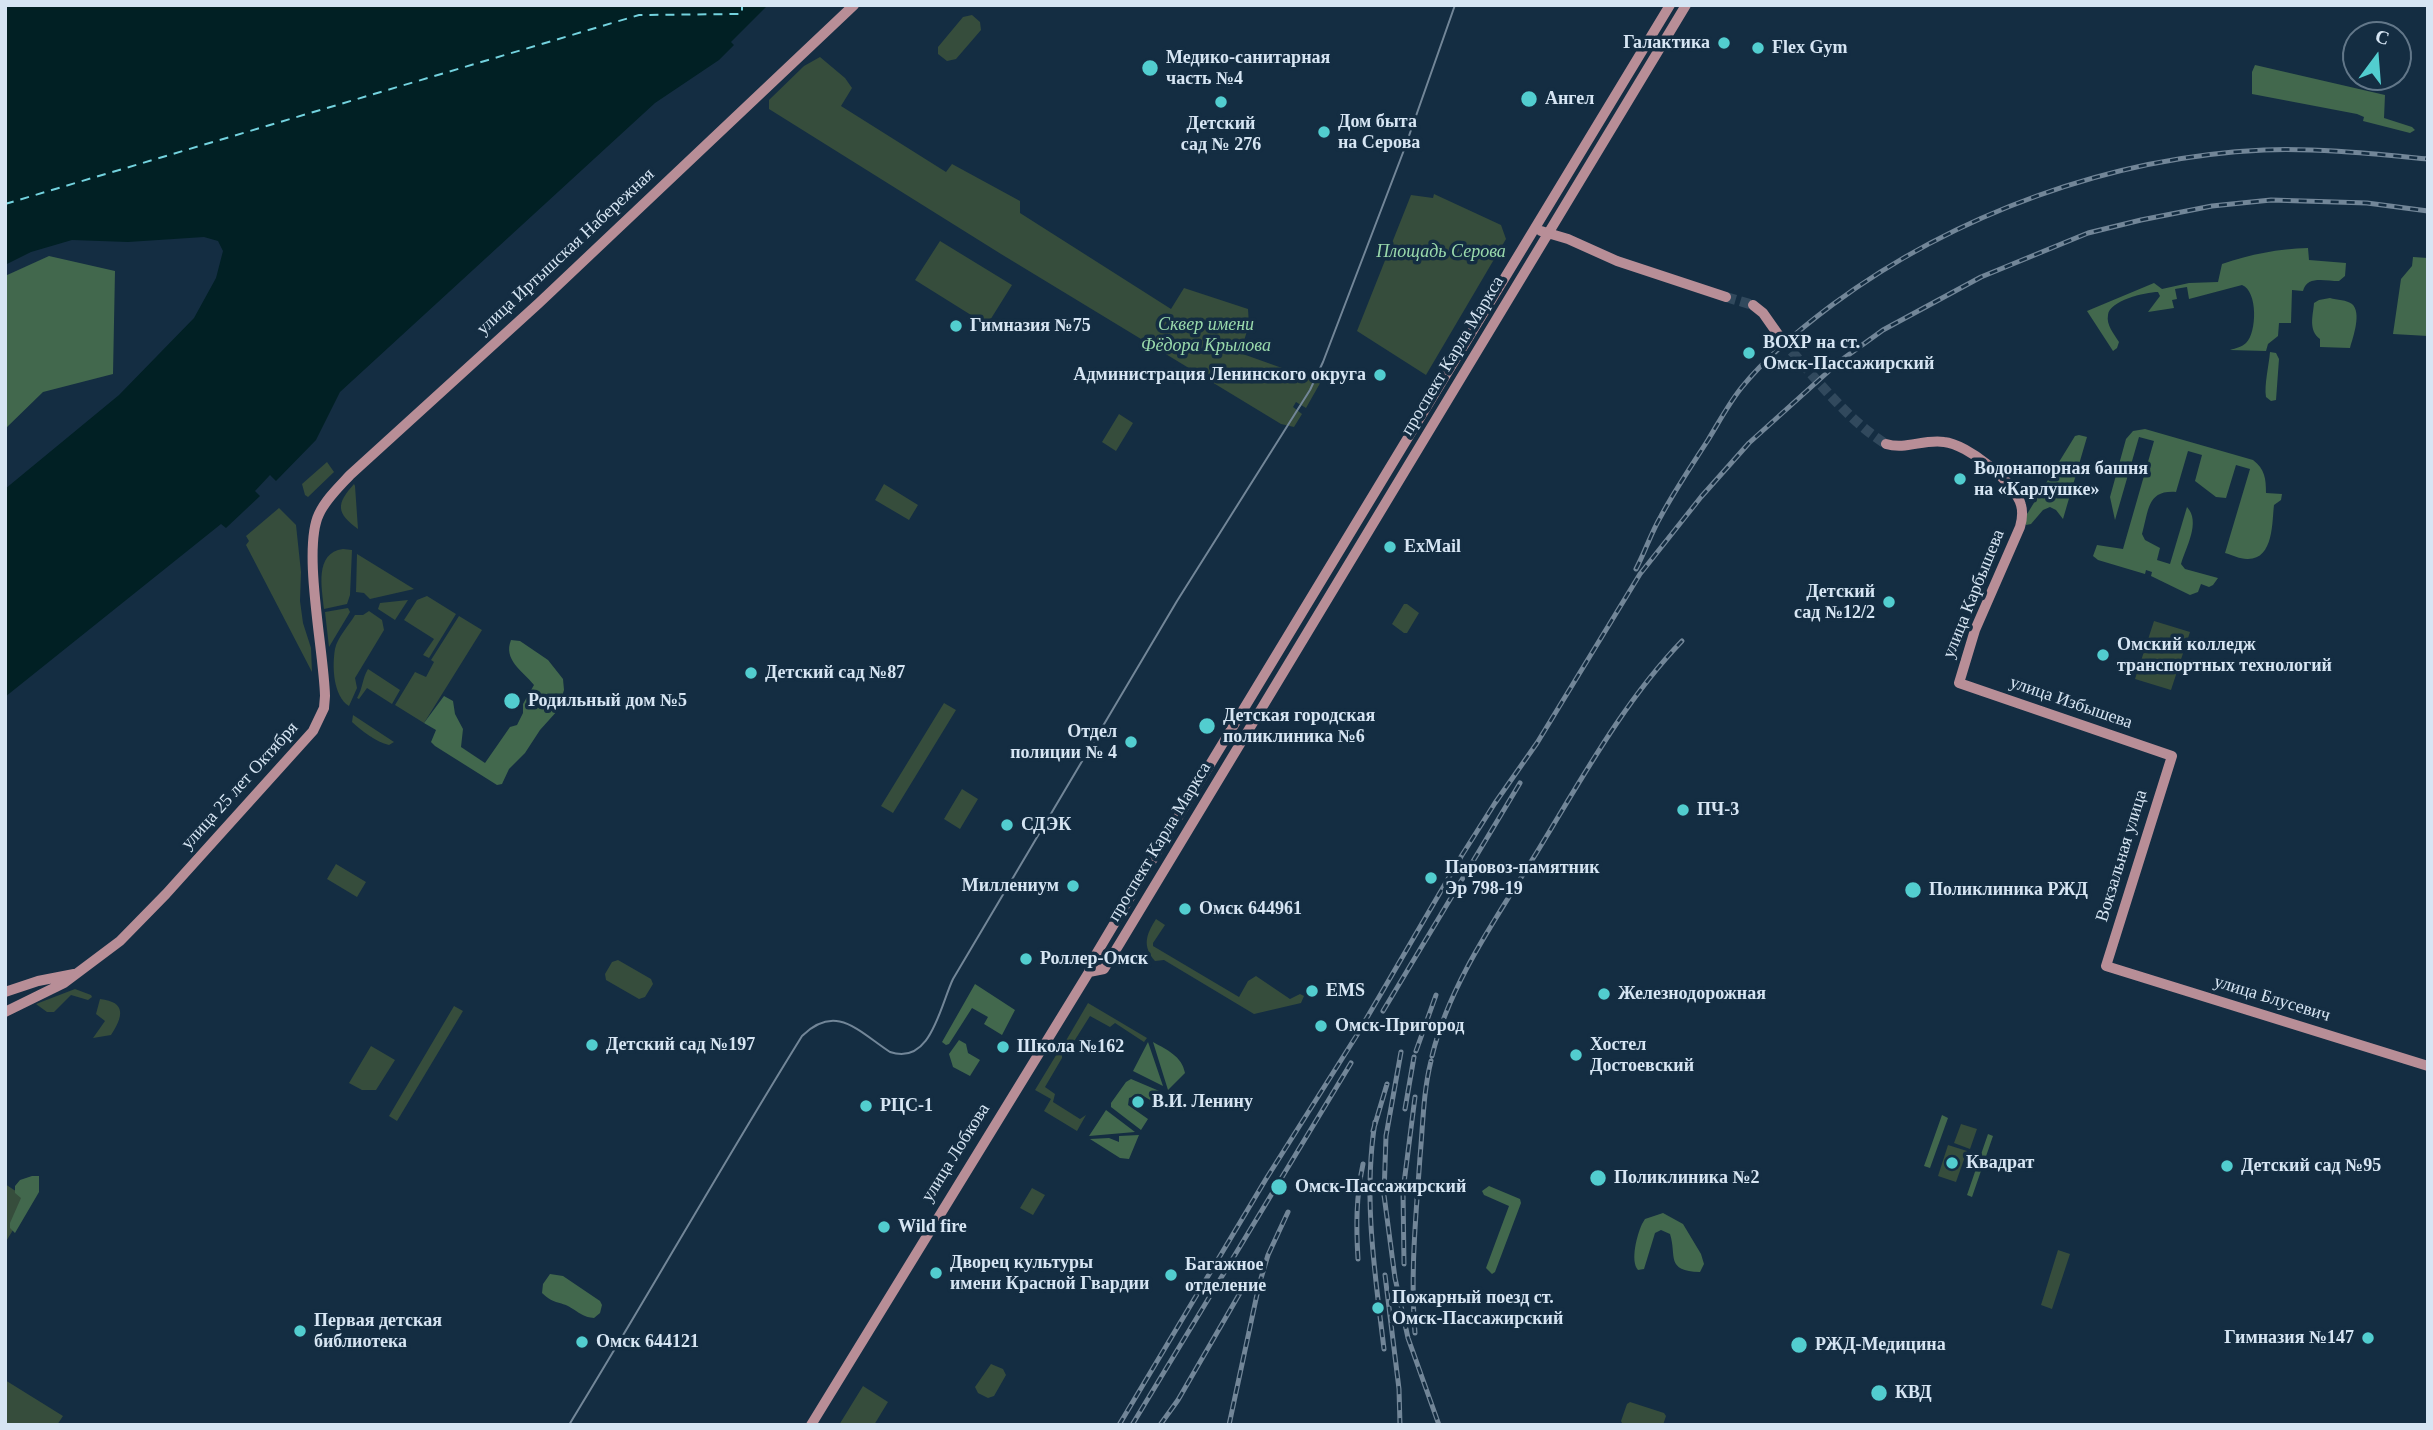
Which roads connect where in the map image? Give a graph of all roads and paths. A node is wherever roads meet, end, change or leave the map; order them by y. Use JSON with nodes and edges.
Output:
{"nodes":[{"id":1,"x":854,"y":5,"type":"edge"},
{"id":2,"x":1670,"y":5,"type":"edge"},
{"id":3,"x":1686,"y":5,"type":"edge"},
{"id":4,"x":1533,"y":229,"type":"junction"},
{"id":5,"x":1547,"y":233,"type":"junction"},
{"id":6,"x":1726,"y":297,"type":"tunnel mouth"},
{"id":7,"x":1753,"y":305,"type":"tunnel mouth"},
{"id":8,"x":1782,"y":340,"type":"tunnel mouth"},
{"id":9,"x":1407,"y":441,"type":"junction"},
{"id":10,"x":1886,"y":444,"type":"tunnel mouth"},
{"id":11,"x":1418,"y":447,"type":"junction"},
{"id":12,"x":314,"y":532,"type":"joint"},
{"id":13,"x":1959,"y":683,"type":"joint"},
{"id":14,"x":1252,"y":696,"type":"junction"},
{"id":15,"x":1264,"y":704,"type":"junction"},
{"id":16,"x":2172,"y":756,"type":"joint"},
{"id":17,"x":1214,"y":758,"type":"junction"},
{"id":18,"x":1227,"y":765,"type":"junction"},
{"id":19,"x":2106,"y":966,"type":"joint"},
{"id":20,"x":1089,"y":972,"type":"junction"},
{"id":21,"x":77,"y":974,"type":"junction"},
{"id":22,"x":5,"y":992,"type":"edge"},
{"id":23,"x":7,"y":1009,"type":"edge"},
{"id":24,"x":2428,"y":1066,"type":"edge"},
{"id":25,"x":811,"y":1425,"type":"edge"}],
"edges":[{"from":1,"to":12,"type":"main road","name":"улица Иртышская Набережная"},
{"from":2,"to":4,"type":"main road","name":"проспект Карла Маркса"},
{"from":3,"to":5,"type":"main road","name":"проспект Карла Маркса"},
{"from":4,"to":5,"type":"main road"},
{"from":4,"to":9,"type":"main road","name":"проспект Карла Маркса"},
{"from":5,"to":6,"type":"main road"},
{"from":5,"to":11,"type":"main road","name":"проспект Карла Маркса"},
{"from":7,"to":8,"type":"main road"},
{"from":9,"to":11,"type":"main road"},
{"from":9,"to":14,"type":"main road","name":"проспект Карла Маркса"},
{"from":10,"to":13,"type":"main road","name":"улица Карбышева"},
{"from":11,"to":15,"type":"main road","name":"проспект Карла Маркса"},
{"from":12,"to":21,"type":"main road","name":"улица 25 лет Октября"},
{"from":13,"to":16,"type":"main road","name":"улица Избышева"},
{"from":14,"to":15,"type":"main road"},
{"from":14,"to":17,"type":"main road","name":"проспект Карла Маркса"},
{"from":15,"to":18,"type":"main road","name":"проспект Карла Маркса"},
{"from":16,"to":19,"type":"main road","name":"Вокзальная улица"},
{"from":17,"to":18,"type":"main road"},
{"from":17,"to":20,"type":"main road","name":"проспект Карла Маркса"},
{"from":18,"to":20,"type":"main road","name":"проспект Карла Маркса"},
{"from":19,"to":24,"type":"main road","name":"улица Блусевич"},
{"from":20,"to":25,"type":"main road","name":"улица Лобкова"},
{"from":21,"to":22,"type":"main road"},
{"from":21,"to":23,"type":"main road","name":"улица 25 лет Октября"}]}
